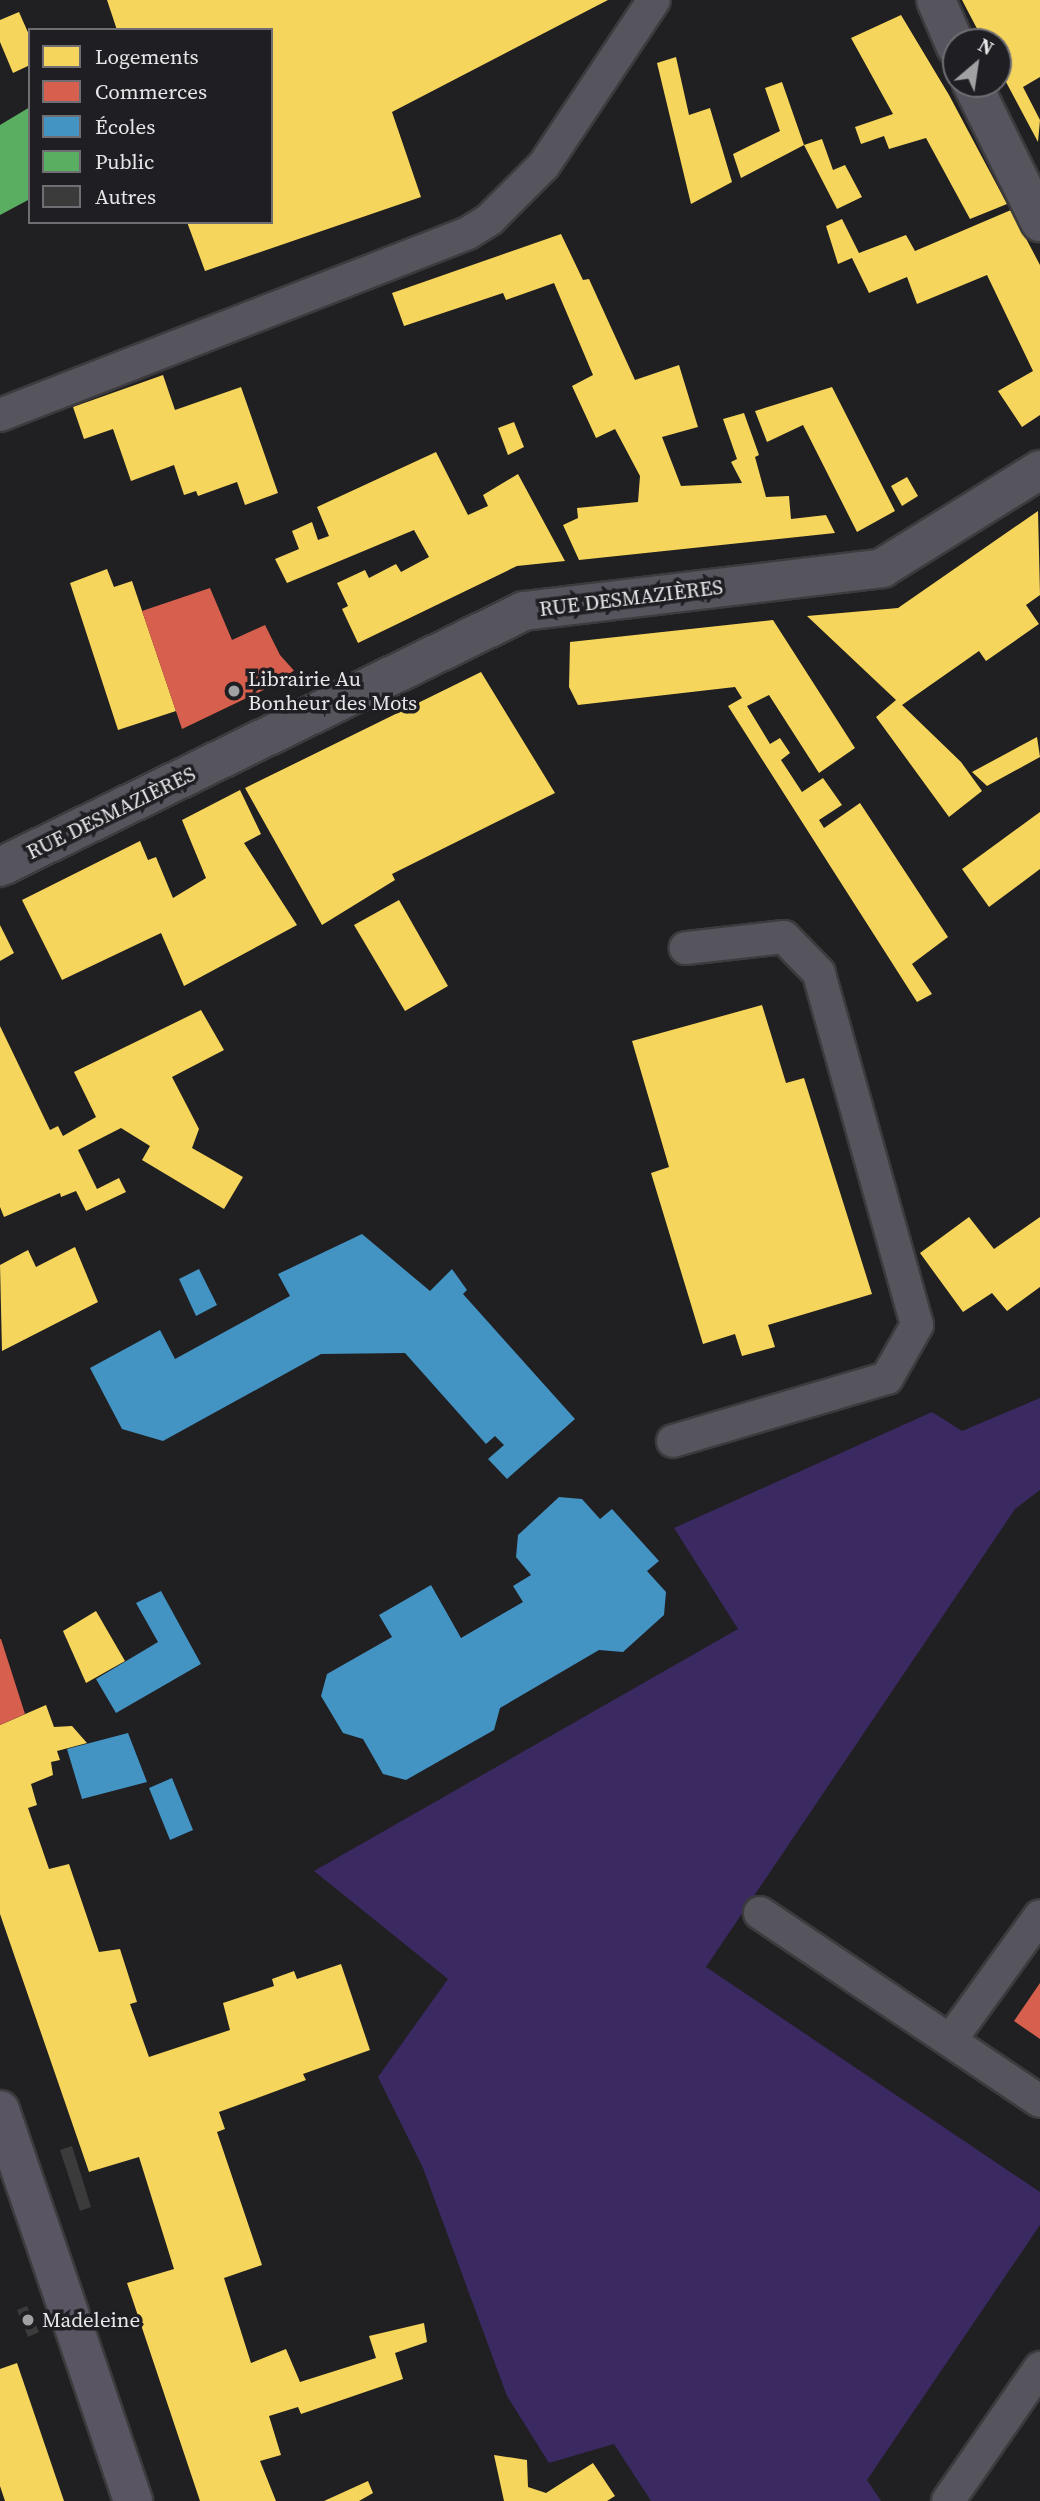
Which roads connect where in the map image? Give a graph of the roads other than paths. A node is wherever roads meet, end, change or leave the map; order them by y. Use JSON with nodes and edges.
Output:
{"nodes":[{"id":1,"x":654,"y":0,"type":"edge"},
{"id":2,"x":936,"y":0,"type":"edge"},
{"id":3,"x":948,"y":28,"type":"edge"},
{"id":4,"x":979,"y":98,"type":"edge"},
{"id":5,"x":1040,"y":222,"type":"edge"},
{"id":6,"x":0,"y":415,"type":"edge"},
{"id":7,"x":1040,"y":470,"type":"edge"},
{"id":8,"x":0,"y":867,"type":"edge"},
{"id":9,"x":686,"y":948,"type":"dead end"},
{"id":10,"x":673,"y":1441,"type":"dead end"},
{"id":11,"x":760,"y":1913,"type":"dead end"},
{"id":12,"x":1040,"y":1916,"type":"edge"},
{"id":13,"x":952,"y":2038,"type":"junction"},
{"id":14,"x":1040,"y":2101,"type":"edge"},
{"id":15,"x":0,"y":2110,"type":"edge"},
{"id":16,"x":1040,"y":2368,"type":"edge"},
{"id":17,"x":133,"y":2501,"type":"edge"},
{"id":18,"x":948,"y":2501,"type":"edge"}],
"edges":[{"from":1,"to":6,"type":"lane"},
{"from":2,"to":3,"type":"street"},
{"from":4,"to":5,"type":"street"},
{"from":7,"to":8,"type":"street","name":"RUE DESMAZIÈRES"},
{"from":9,"to":10,"type":"lane"},
{"from":11,"to":13,"type":"lane"},
{"from":12,"to":13,"type":"lane"},
{"from":13,"to":14,"type":"lane"},
{"from":15,"to":17,"type":"main road"},
{"from":16,"to":18,"type":"lane"}]}
